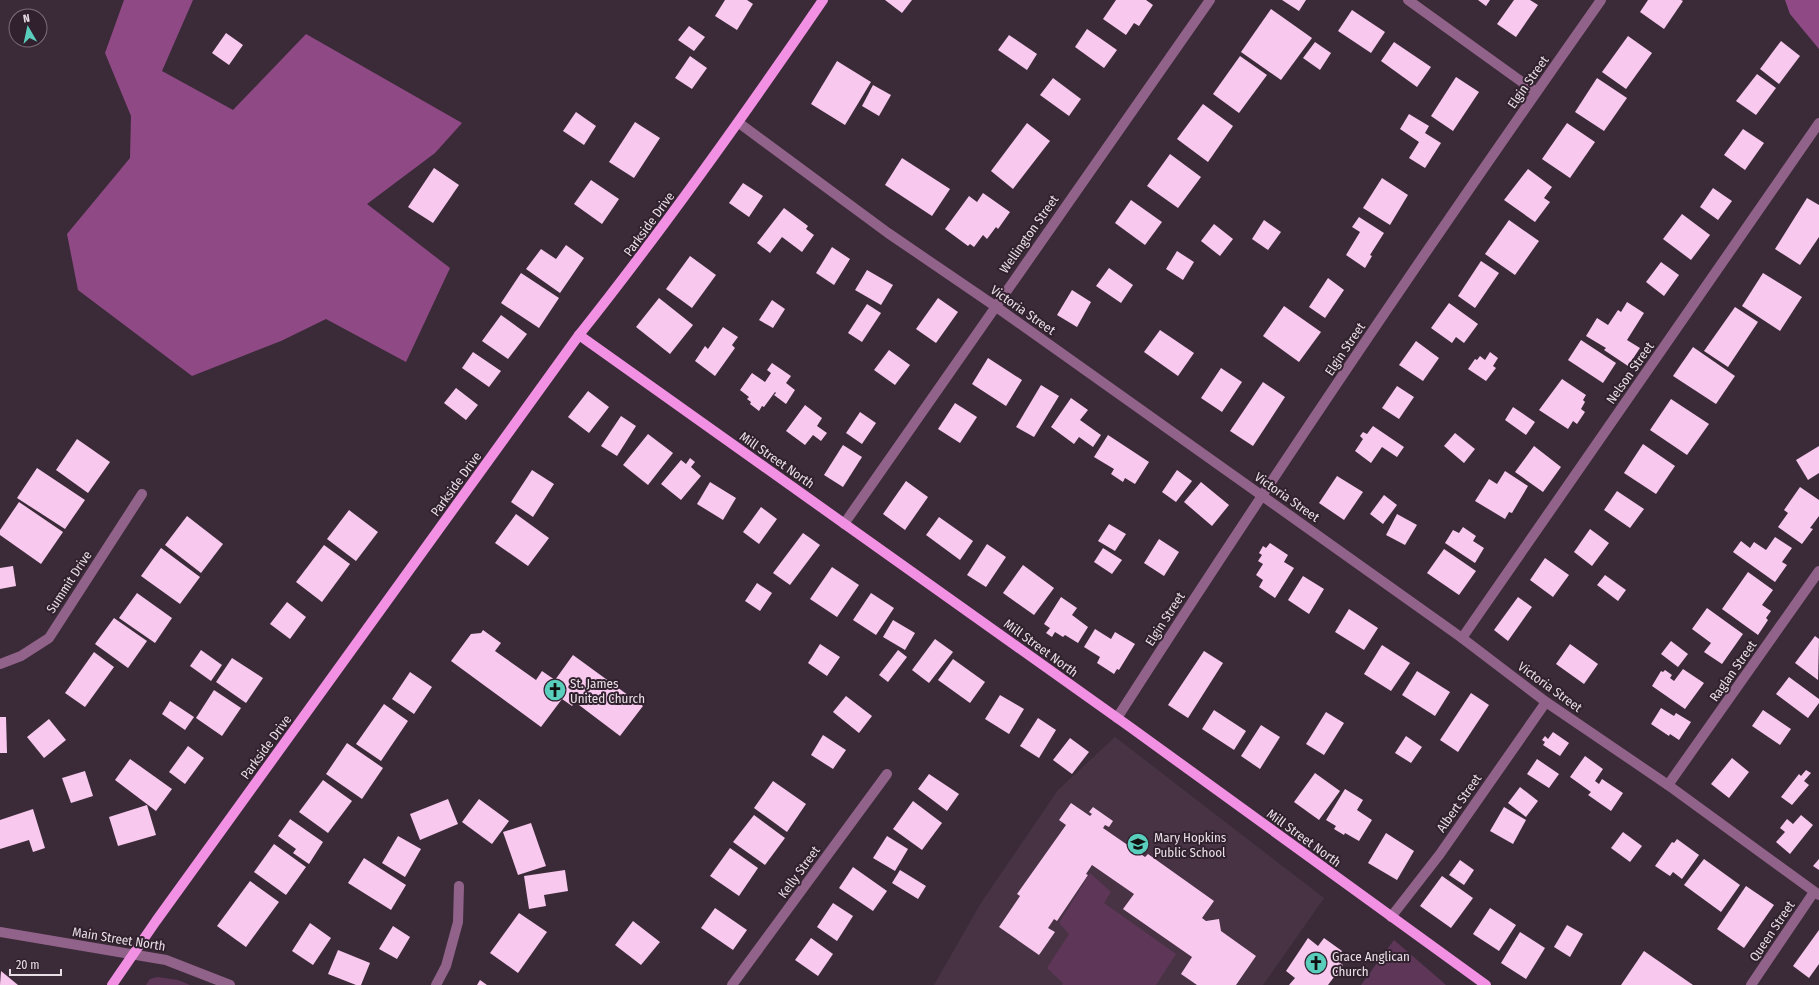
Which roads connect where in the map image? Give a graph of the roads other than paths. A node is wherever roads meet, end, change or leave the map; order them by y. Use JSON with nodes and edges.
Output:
{"nodes":[{"id":1,"x":823,"y":0,"type":"edge"},
{"id":2,"x":1210,"y":0,"type":"edge"},
{"id":3,"x":1408,"y":0,"type":"edge"},
{"id":4,"x":1601,"y":0,"type":"edge"},
{"id":5,"x":1536,"y":92,"type":"junction"},
{"id":6,"x":1819,"y":122,"type":"edge"},
{"id":7,"x":739,"y":123,"type":"junction"},
{"id":8,"x":995,"y":306,"type":"junction"},
{"id":9,"x":579,"y":335,"type":"junction"},
{"id":10,"x":142,"y":494,"type":"dead end"},
{"id":11,"x":1261,"y":495,"type":"junction"},
{"id":12,"x":844,"y":524,"type":"junction"},
{"id":13,"x":1819,"y":571,"type":"edge"},
{"id":14,"x":1462,"y":638,"type":"junction"},
{"id":15,"x":0,"y":664,"type":"edge"},
{"id":16,"x":1546,"y":702,"type":"junction"},
{"id":17,"x":1117,"y":718,"type":"junction"},
{"id":18,"x":886,"y":774,"type":"dead end"},
{"id":19,"x":1668,"y":785,"type":"junction"},
{"id":20,"x":459,"y":886,"type":"dead end"},
{"id":21,"x":1817,"y":893,"type":"edge"},
{"id":22,"x":1391,"y":917,"type":"junction"},
{"id":23,"x":0,"y":932,"type":"edge"},
{"id":24,"x":133,"y":954,"type":"junction"},
{"id":25,"x":112,"y":985,"type":"edge"},
{"id":26,"x":230,"y":985,"type":"edge"},
{"id":27,"x":436,"y":985,"type":"edge"},
{"id":28,"x":732,"y":985,"type":"edge"},
{"id":29,"x":1486,"y":985,"type":"edge"},
{"id":30,"x":1751,"y":985,"type":"edge"}],
"edges":[{"from":1,"to":7,"type":"main road","name":"Parkside Drive"},
{"from":2,"to":8,"type":"street","name":"Wellington Street"},
{"from":3,"to":5,"type":"street"},
{"from":4,"to":5,"type":"street","name":"Elgin Street"},
{"from":5,"to":11,"type":"street","name":"Elgin Street"},
{"from":6,"to":14,"type":"street","name":"Nelson Street"},
{"from":7,"to":8,"type":"street","name":"Victoria Street"},
{"from":7,"to":9,"type":"main road","name":"Parkside Drive"},
{"from":8,"to":11,"type":"street","name":"Victoria Street"},
{"from":8,"to":12,"type":"street","name":"Wellington Street"},
{"from":9,"to":12,"type":"main road","name":"Mill Street North"},
{"from":9,"to":24,"type":"main road","name":"Parkside Drive"},
{"from":10,"to":15,"type":"street","name":"Summit Drive"},
{"from":11,"to":14,"type":"street","name":"Victoria Street"},
{"from":11,"to":17,"type":"street","name":"Elgin Street"},
{"from":12,"to":17,"type":"main road","name":"Mill Street North"},
{"from":13,"to":19,"type":"street","name":"Raglan Street"},
{"from":14,"to":16,"type":"street","name":"Victoria Street"},
{"from":16,"to":19,"type":"street","name":"Victoria Street"},
{"from":16,"to":22,"type":"street","name":"Albert Street"},
{"from":17,"to":22,"type":"main road","name":"Mill Street North"},
{"from":18,"to":28,"type":"street","name":"Kelly Street"},
{"from":19,"to":21,"type":"street","name":"Victoria Street"},
{"from":20,"to":27,"type":"street"},
{"from":21,"to":30,"type":"street","name":"Queen Street"},
{"from":22,"to":29,"type":"main road","name":"Mill Street North"},
{"from":23,"to":24,"type":"street","name":"Main Street North"},
{"from":24,"to":25,"type":"main road","name":"Parkside Drive"},
{"from":24,"to":26,"type":"street","name":"Main Street North"}]}
